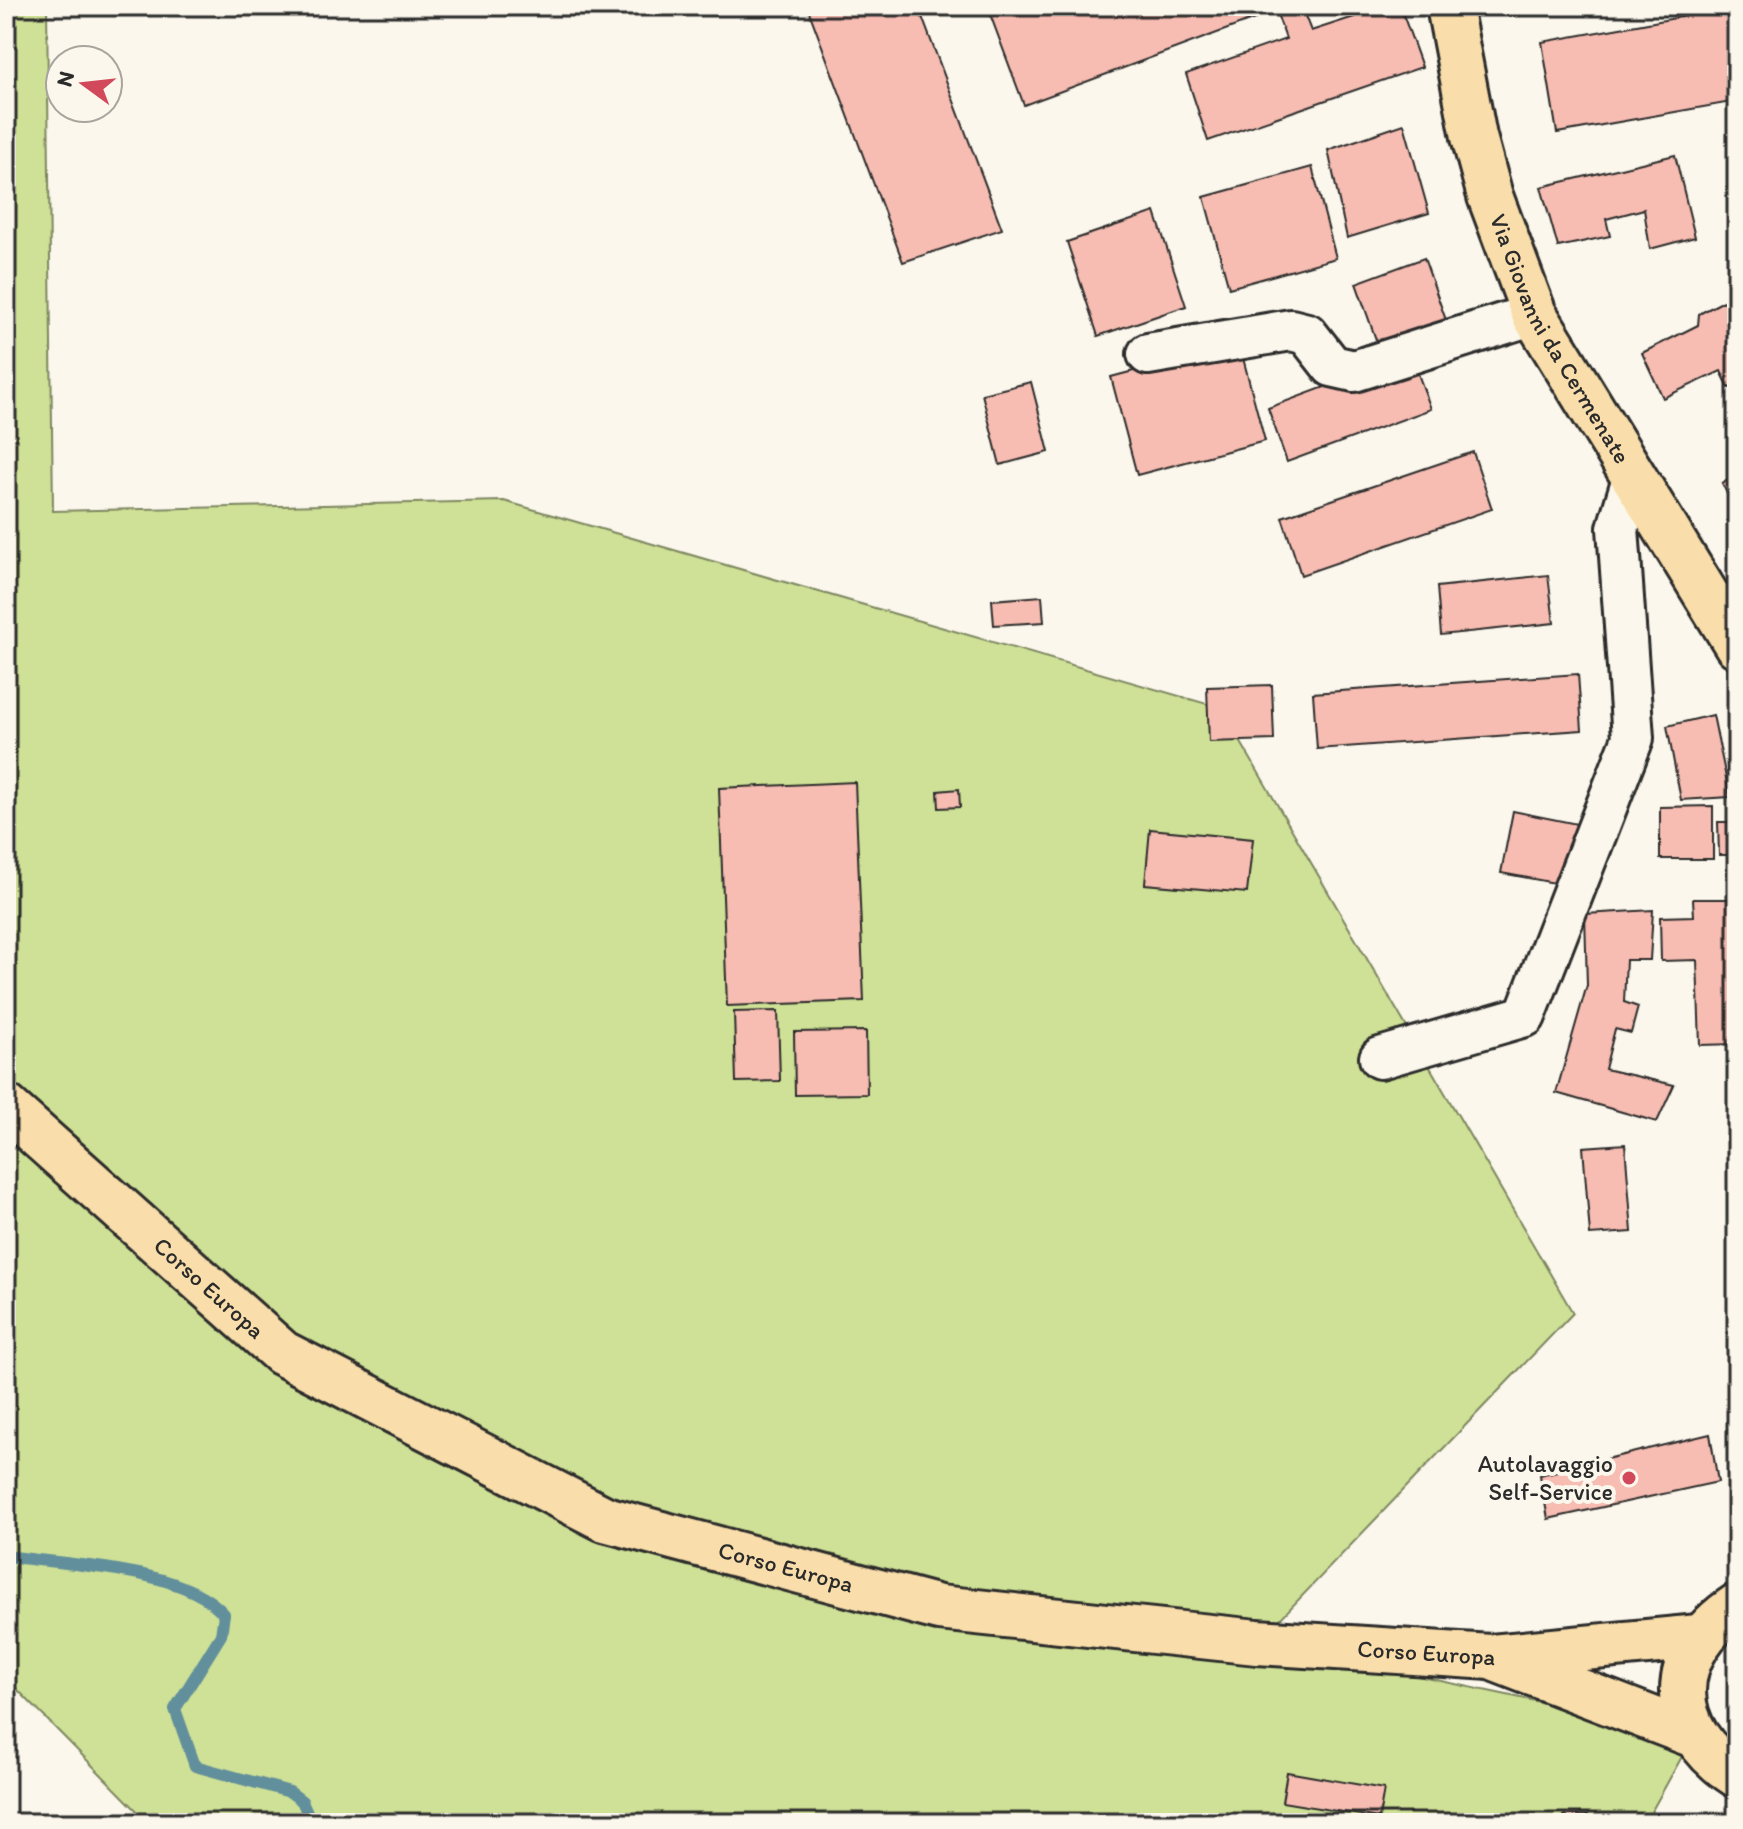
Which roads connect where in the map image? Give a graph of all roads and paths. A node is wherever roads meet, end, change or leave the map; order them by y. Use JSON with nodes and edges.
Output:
{"nodes":[{"id":1,"x":1449,"y":6,"type":"edge"},
{"id":2,"x":1534,"y":314,"type":"junction"},
{"id":3,"x":1148,"y":354,"type":"dead end"},
{"id":4,"x":1633,"y":478,"type":"junction"},
{"id":5,"x":1737,"y":645,"type":"edge"},
{"id":6,"x":1380,"y":1058,"type":"dead end"},
{"id":7,"x":6,"y":1107,"type":"edge"},
{"id":8,"x":1737,"y":1606,"type":"edge"},
{"id":9,"x":1699,"y":1637,"type":"junction"},
{"id":10,"x":1491,"y":1657,"type":"junction"},
{"id":11,"x":1694,"y":1735,"type":"junction"},
{"id":12,"x":1737,"y":1775,"type":"edge"}],
"edges":[{"from":1,"to":2,"type":"main road","name":"Via Giovanni da Cermenate"},
{"from":2,"to":3,"type":"street"},
{"from":2,"to":4,"type":"main road","name":"Via Giovanni da Cermenate"},
{"from":4,"to":5,"type":"main road","name":"Via Giovanni da Cermenate"},
{"from":4,"to":6,"type":"street"},
{"from":7,"to":10,"type":"main road","name":"Corso Europa"},
{"from":8,"to":9,"type":"main road"},
{"from":9,"to":10,"type":"main road","name":"Corso Europa"},
{"from":9,"to":11,"type":"main road"},
{"from":10,"to":11,"type":"main road"},
{"from":11,"to":12,"type":"main road"}]}
